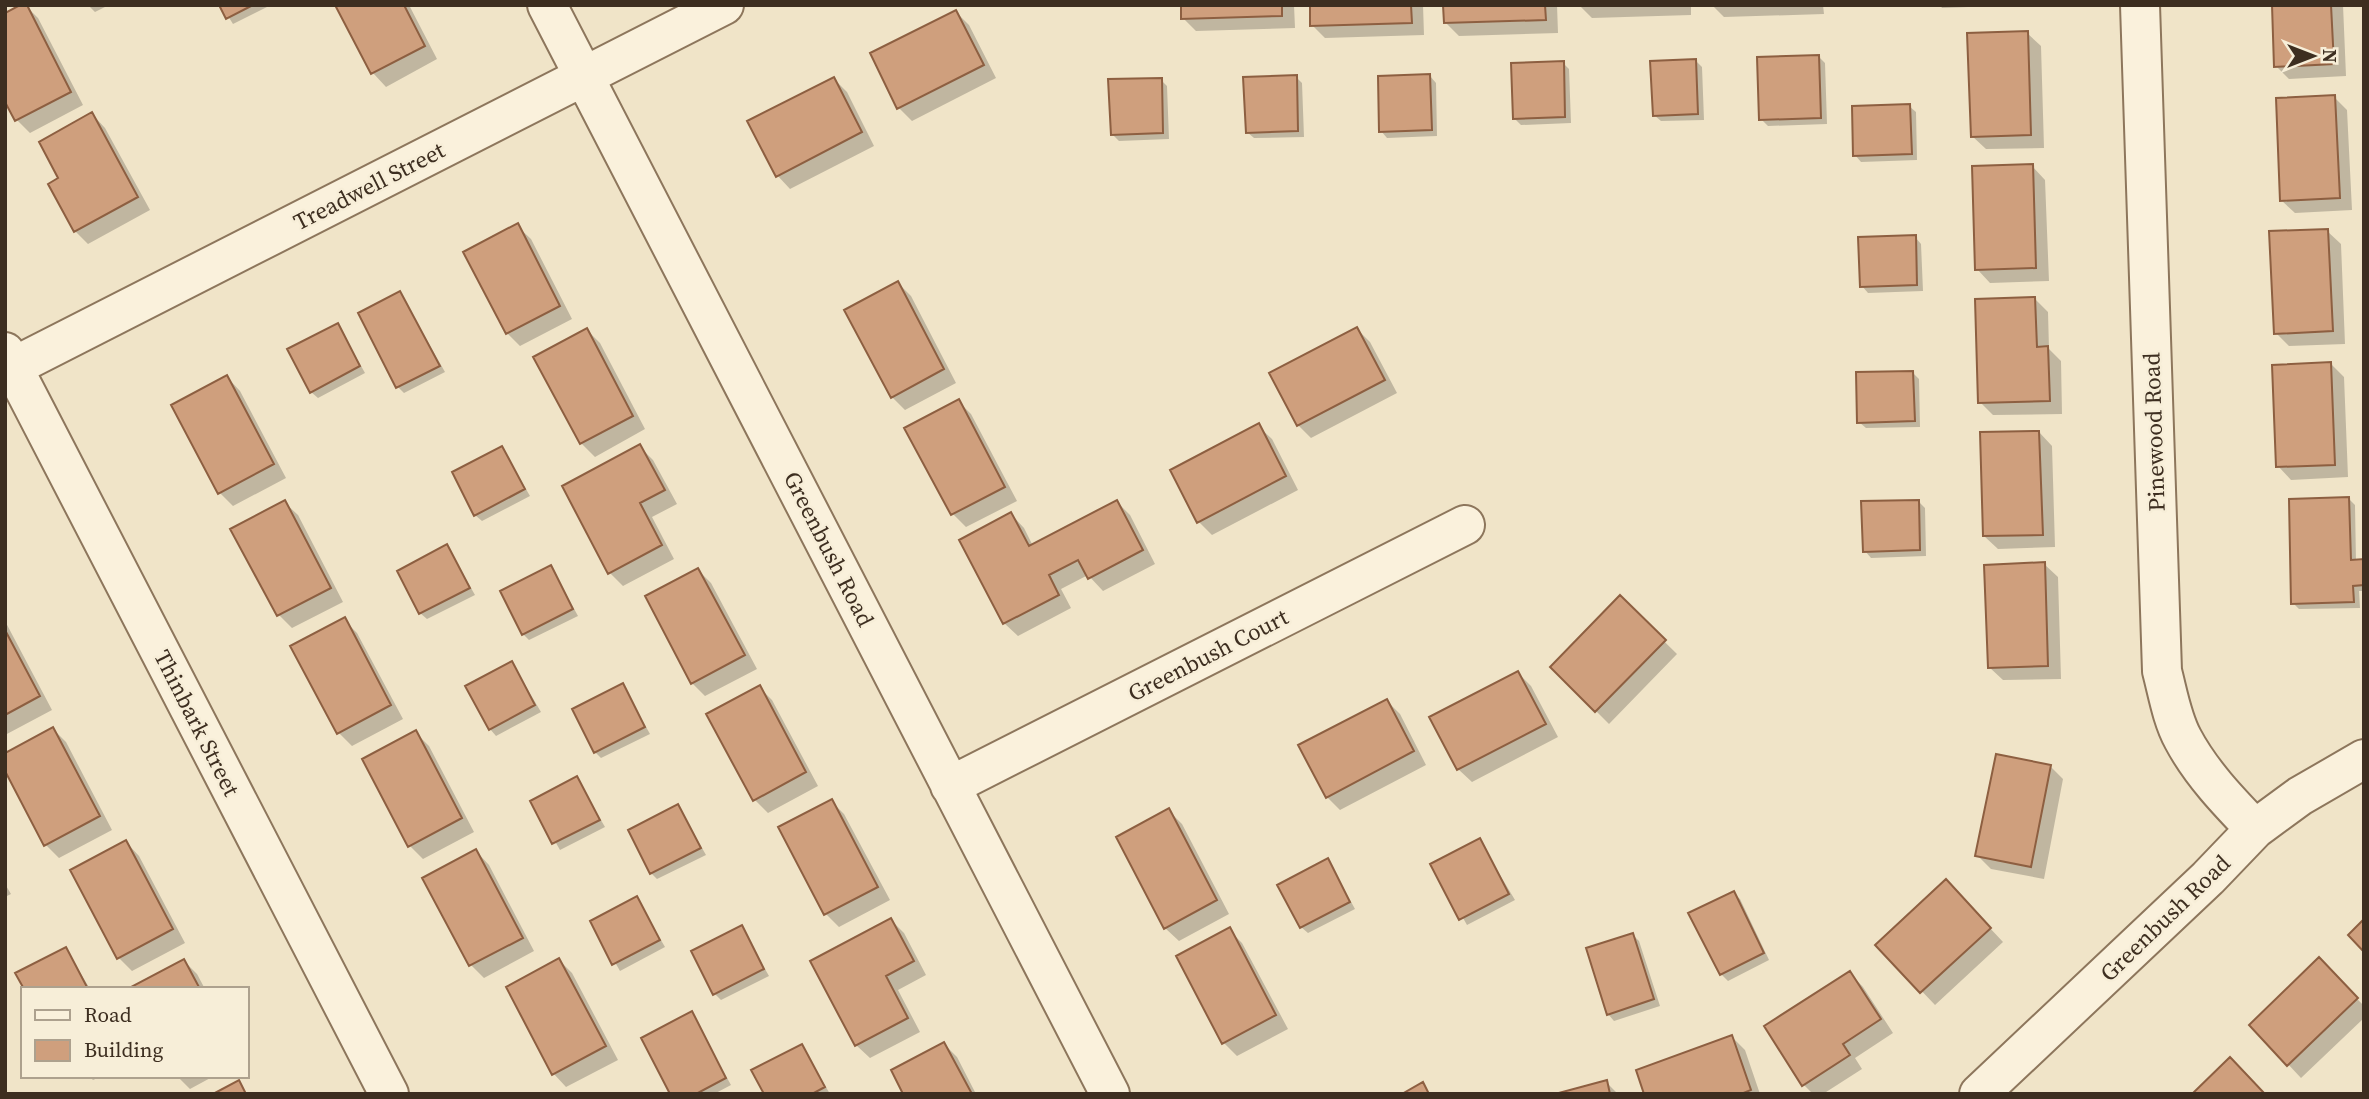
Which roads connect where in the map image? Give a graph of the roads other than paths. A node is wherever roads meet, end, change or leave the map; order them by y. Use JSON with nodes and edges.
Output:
{"nodes":[{"id":1,"x":547,"y":5,"type":"edge"},
{"id":2,"x":724,"y":5,"type":"edge"},
{"id":3,"x":2140,"y":5,"type":"edge"},
{"id":4,"x":584,"y":77,"type":"junction"},
{"id":5,"x":9,"y":360,"type":"edge"},
{"id":6,"x":1465,"y":525,"type":"dead end"},
{"id":7,"x":2364,"y":759,"type":"edge"},
{"id":8,"x":950,"y":786,"type":"junction"},
{"id":9,"x":2255,"y":830,"type":"junction"},
{"id":10,"x":389,"y":1094,"type":"edge"},
{"id":11,"x":1110,"y":1094,"type":"edge"},
{"id":12,"x":1979,"y":1094,"type":"edge"}],
"edges":[{"from":1,"to":4,"type":"street","name":"Greenbush Road"},
{"from":2,"to":4,"type":"street","name":"Treadwell Street"},
{"from":3,"to":9,"type":"street","name":"Pinewood Road"},
{"from":4,"to":5,"type":"street","name":"Treadwell Street"},
{"from":4,"to":8,"type":"street","name":"Greenbush Road"},
{"from":5,"to":10,"type":"street","name":"Thinbark Street"},
{"from":6,"to":8,"type":"street","name":"Greenbush Court"},
{"from":7,"to":9,"type":"street","name":"Greenbush Road"},
{"from":8,"to":11,"type":"street","name":"Greenbush Road"},
{"from":9,"to":12,"type":"street","name":"Greenbush Road"}]}
